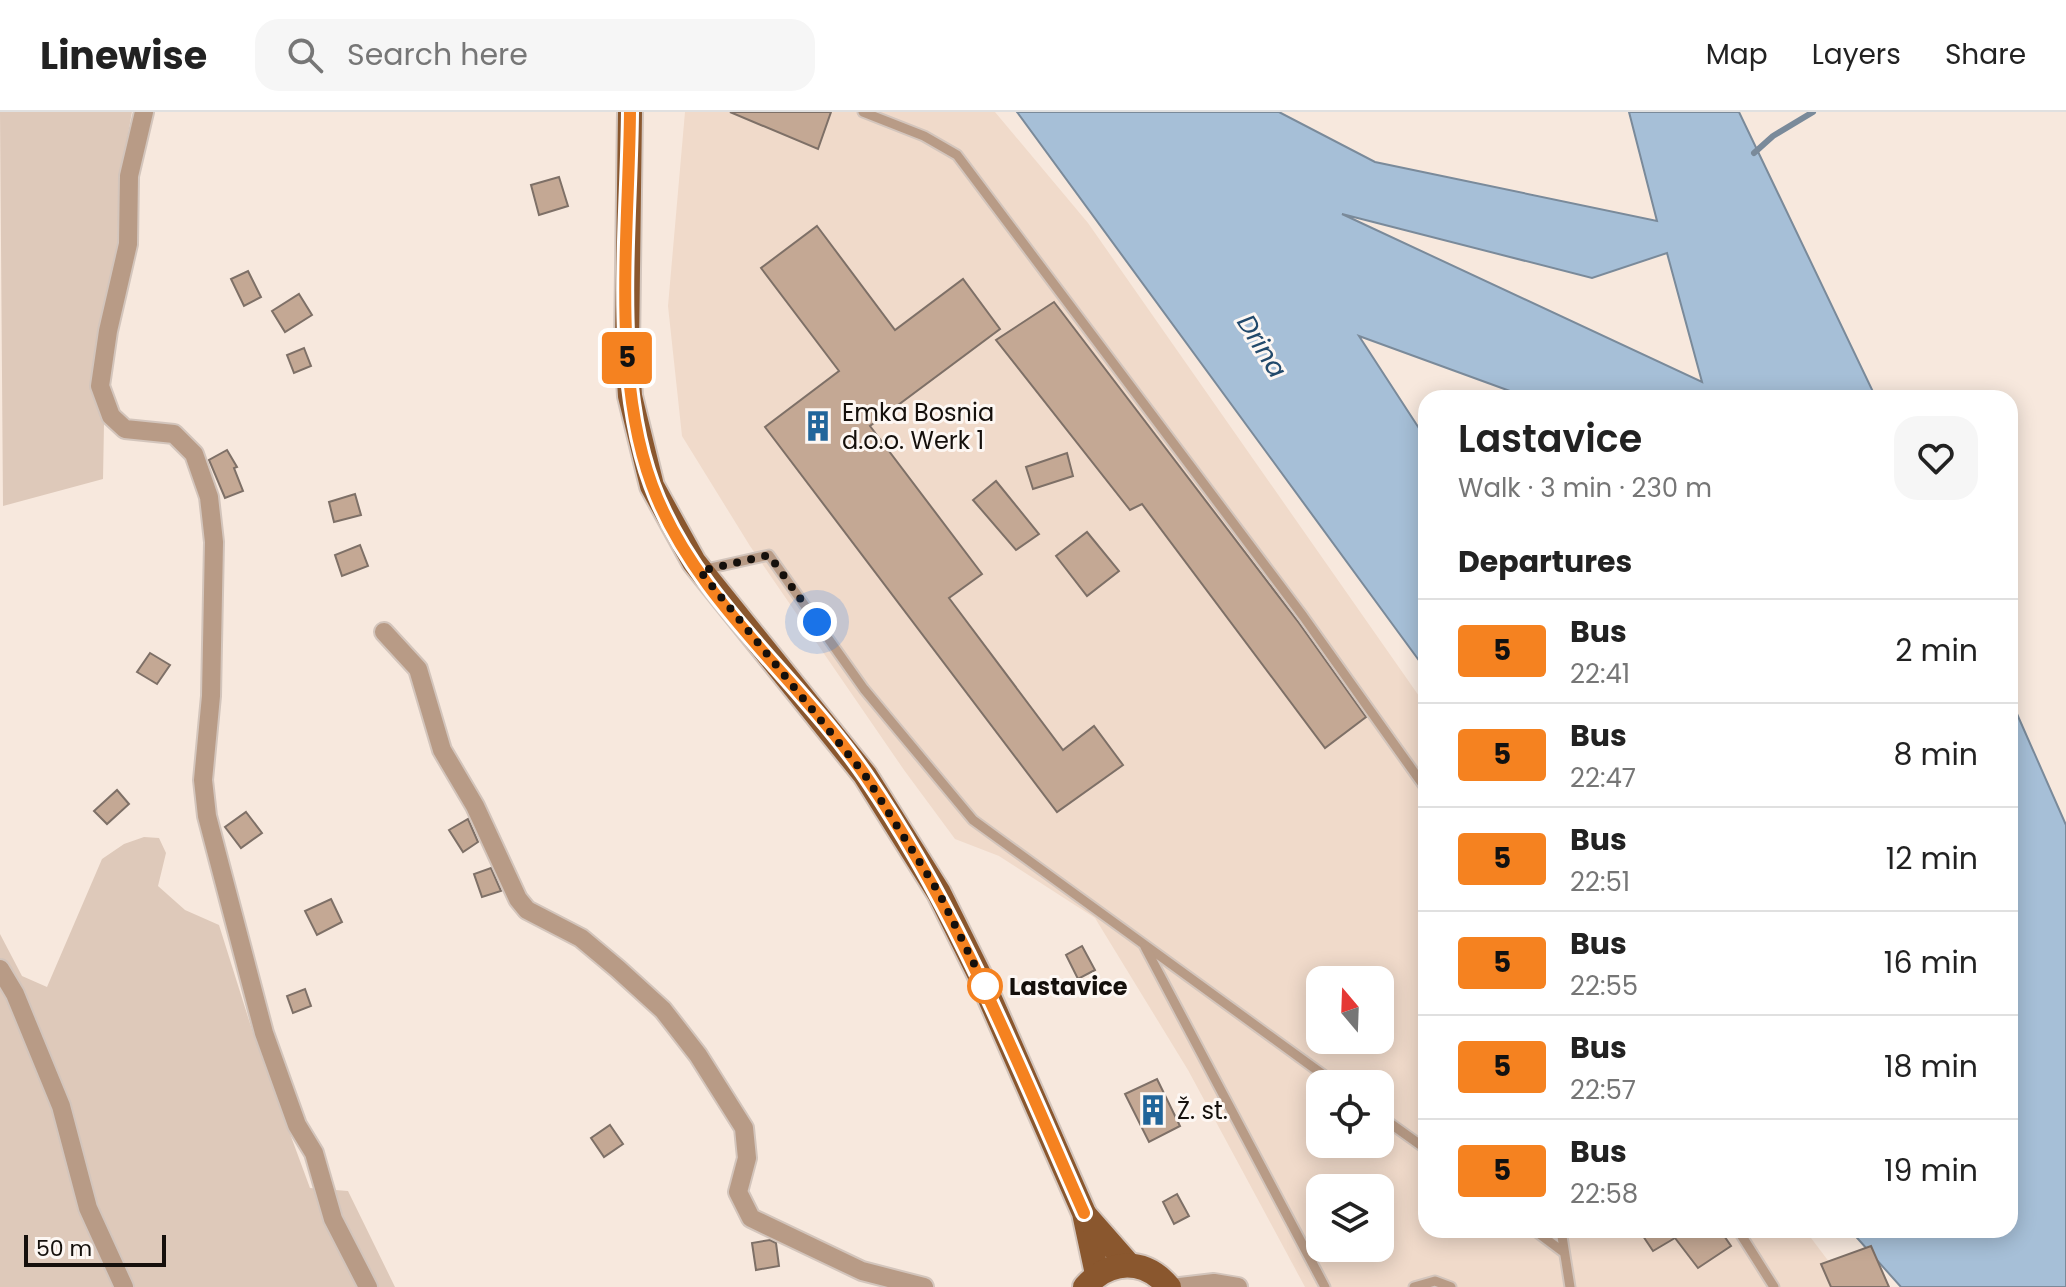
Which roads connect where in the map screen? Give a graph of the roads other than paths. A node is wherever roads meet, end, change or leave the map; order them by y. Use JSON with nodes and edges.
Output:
{"nodes":[{"id":1,"x":144,"y":112,"type":"edge"},
{"id":2,"x":630,"y":112,"type":"edge"},
{"id":3,"x":863,"y":112,"type":"edge"},
{"id":4,"x":700,"y":571,"type":"junction"},
{"id":5,"x":384,"y":632,"type":"dead end"},
{"id":6,"x":1418,"y":778,"type":"edge"},
{"id":7,"x":1143,"y":944,"type":"junction"},
{"id":8,"x":0,"y":969,"type":"edge"},
{"id":9,"x":1317,"y":1070,"type":"edge"},
{"id":10,"x":1394,"y":1126,"type":"edge"},
{"id":11,"x":1418,"y":1143,"type":"edge"},
{"id":12,"x":1084,"y":1213,"type":"junction"},
{"id":13,"x":1545,"y":1238,"type":"edge"},
{"id":14,"x":1561,"y":1238,"type":"edge"},
{"id":15,"x":1743,"y":1238,"type":"edge"},
{"id":16,"x":1562,"y":1251,"type":"junction"},
{"id":17,"x":1128,"y":1264,"type":"junction"},
{"id":18,"x":1091,"y":1281,"type":"edge"},
{"id":19,"x":124,"y":1287,"type":"edge"},
{"id":20,"x":368,"y":1287,"type":"edge"},
{"id":21,"x":924,"y":1287,"type":"edge"},
{"id":22,"x":1169,"y":1287,"type":"edge"},
{"id":23,"x":1180,"y":1287,"type":"edge"},
{"id":24,"x":1238,"y":1287,"type":"edge"},
{"id":25,"x":1325,"y":1287,"type":"edge"},
{"id":26,"x":1414,"y":1287,"type":"edge"},
{"id":27,"x":1451,"y":1287,"type":"edge"},
{"id":28,"x":1570,"y":1287,"type":"edge"},
{"id":29,"x":1774,"y":1287,"type":"edge"}],
"edges":[{"from":1,"to":20,"type":"street"},
{"from":2,"to":4,"type":"main road"},
{"from":3,"to":6,"type":"lane"},
{"from":4,"to":7,"type":"lane"},
{"from":4,"to":12,"type":"main road"},
{"from":5,"to":21,"type":"street"},
{"from":7,"to":9,"type":"lane"},
{"from":7,"to":25,"type":"lane"},
{"from":8,"to":19,"type":"street"},
{"from":10,"to":11,"type":"lane"},
{"from":12,"to":17,"type":"main road"},
{"from":12,"to":18,"type":"main road"},
{"from":13,"to":16,"type":"lane"},
{"from":14,"to":16,"type":"lane"},
{"from":15,"to":29,"type":"lane"},
{"from":16,"to":28,"type":"lane"},
{"from":17,"to":18,"type":"main road"},
{"from":17,"to":22,"type":"main road"},
{"from":23,"to":24,"type":"street"},
{"from":26,"to":27,"type":"lane"}]}
